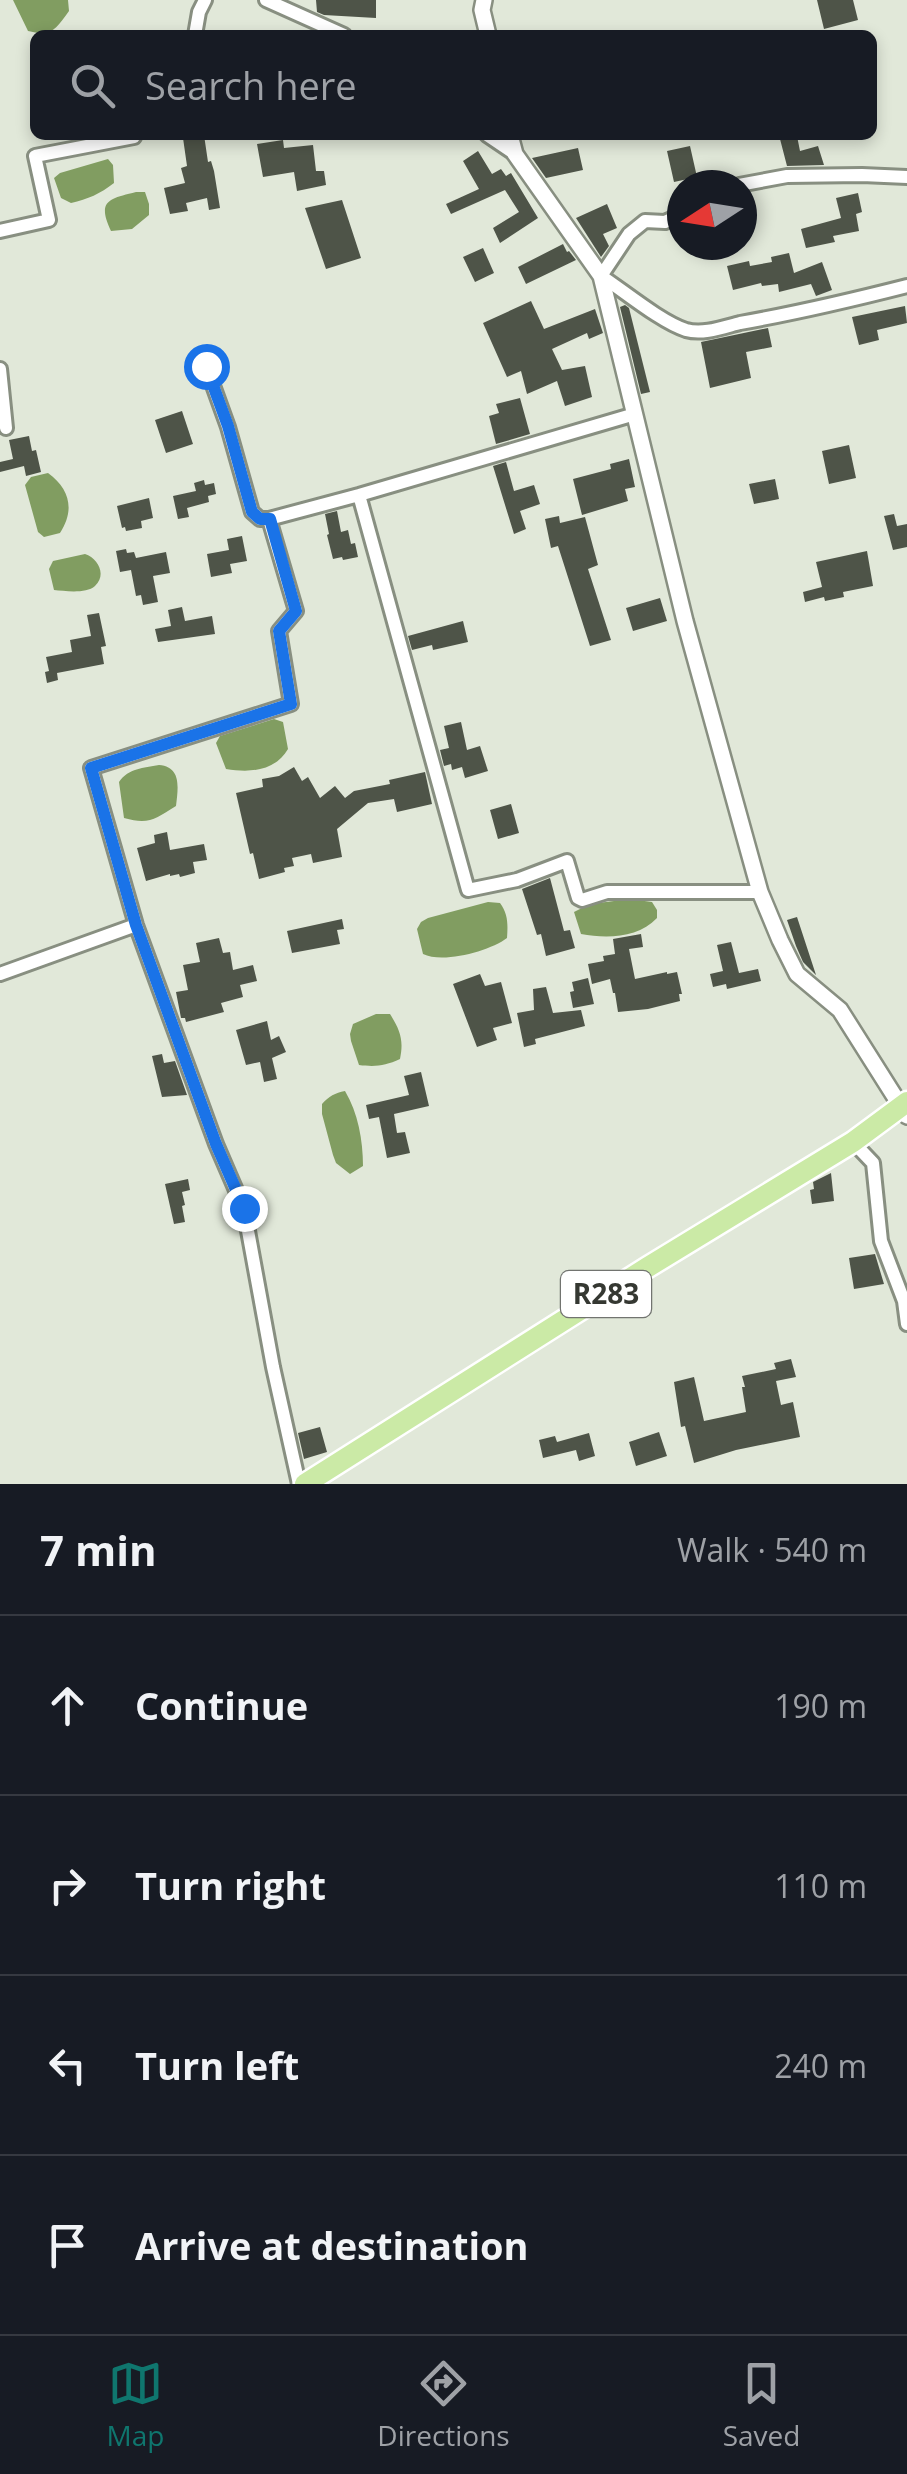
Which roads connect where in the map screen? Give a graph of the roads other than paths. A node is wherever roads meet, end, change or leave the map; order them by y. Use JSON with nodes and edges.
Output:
{"nodes":[{"id":1,"x":205,"y":0,"type":"edge"},
{"id":2,"x":266,"y":0,"type":"edge"},
{"id":3,"x":484,"y":0,"type":"edge"},
{"id":4,"x":196,"y":30,"type":"edge"},
{"id":5,"x":336,"y":30,"type":"edge"},
{"id":6,"x":487,"y":30,"type":"edge"},
{"id":7,"x":118,"y":140,"type":"edge"},
{"id":8,"x":495,"y":140,"type":"edge"},
{"id":9,"x":511,"y":140,"type":"edge"},
{"id":10,"x":515,"y":154,"type":"junction"},
{"id":11,"x":907,"y":178,"type":"edge"},
{"id":12,"x":757,"y":182,"type":"edge"},
{"id":13,"x":667,"y":221,"type":"edge"},
{"id":14,"x":0,"y":231,"type":"edge"},
{"id":15,"x":600,"y":276,"type":"junction"},
{"id":16,"x":907,"y":286,"type":"edge"},
{"id":17,"x":206,"y":366,"type":"dead end"},
{"id":18,"x":0,"y":369,"type":"edge"},
{"id":19,"x":634,"y":414,"type":"junction"},
{"id":20,"x":6,"y":428,"type":"dead end"},
{"id":21,"x":359,"y":495,"type":"junction"},
{"id":22,"x":270,"y":519,"type":"junction"},
{"id":23,"x":760,"y":892,"type":"junction"},
{"id":24,"x":136,"y":925,"type":"junction"},
{"id":25,"x":0,"y":974,"type":"edge"},
{"id":26,"x":905,"y":1108,"type":"edge"},
{"id":27,"x":853,"y":1142,"type":"junction"},
{"id":28,"x":907,"y":1324,"type":"edge"},
{"id":29,"x":302,"y":1484,"type":"edge"}],
"edges":[{"from":1,"to":4,"type":"street"},
{"from":2,"to":5,"type":"street"},
{"from":3,"to":6,"type":"street"},
{"from":7,"to":14,"type":"street"},
{"from":8,"to":10,"type":"street"},
{"from":9,"to":10,"type":"street"},
{"from":10,"to":15,"type":"street"},
{"from":11,"to":12,"type":"street"},
{"from":13,"to":15,"type":"street"},
{"from":15,"to":16,"type":"street"},
{"from":15,"to":19,"type":"street"},
{"from":17,"to":22,"type":"street"},
{"from":18,"to":20,"type":"street"},
{"from":19,"to":21,"type":"street"},
{"from":19,"to":23,"type":"street"},
{"from":21,"to":22,"type":"street"},
{"from":21,"to":23,"type":"street"},
{"from":22,"to":24,"type":"street"},
{"from":23,"to":26,"type":"street"},
{"from":24,"to":25,"type":"street"},
{"from":24,"to":29,"type":"street"},
{"from":26,"to":27,"type":"main road","number":"R283"},
{"from":27,"to":28,"type":"street"},
{"from":27,"to":29,"type":"main road","number":"R283"}]}
